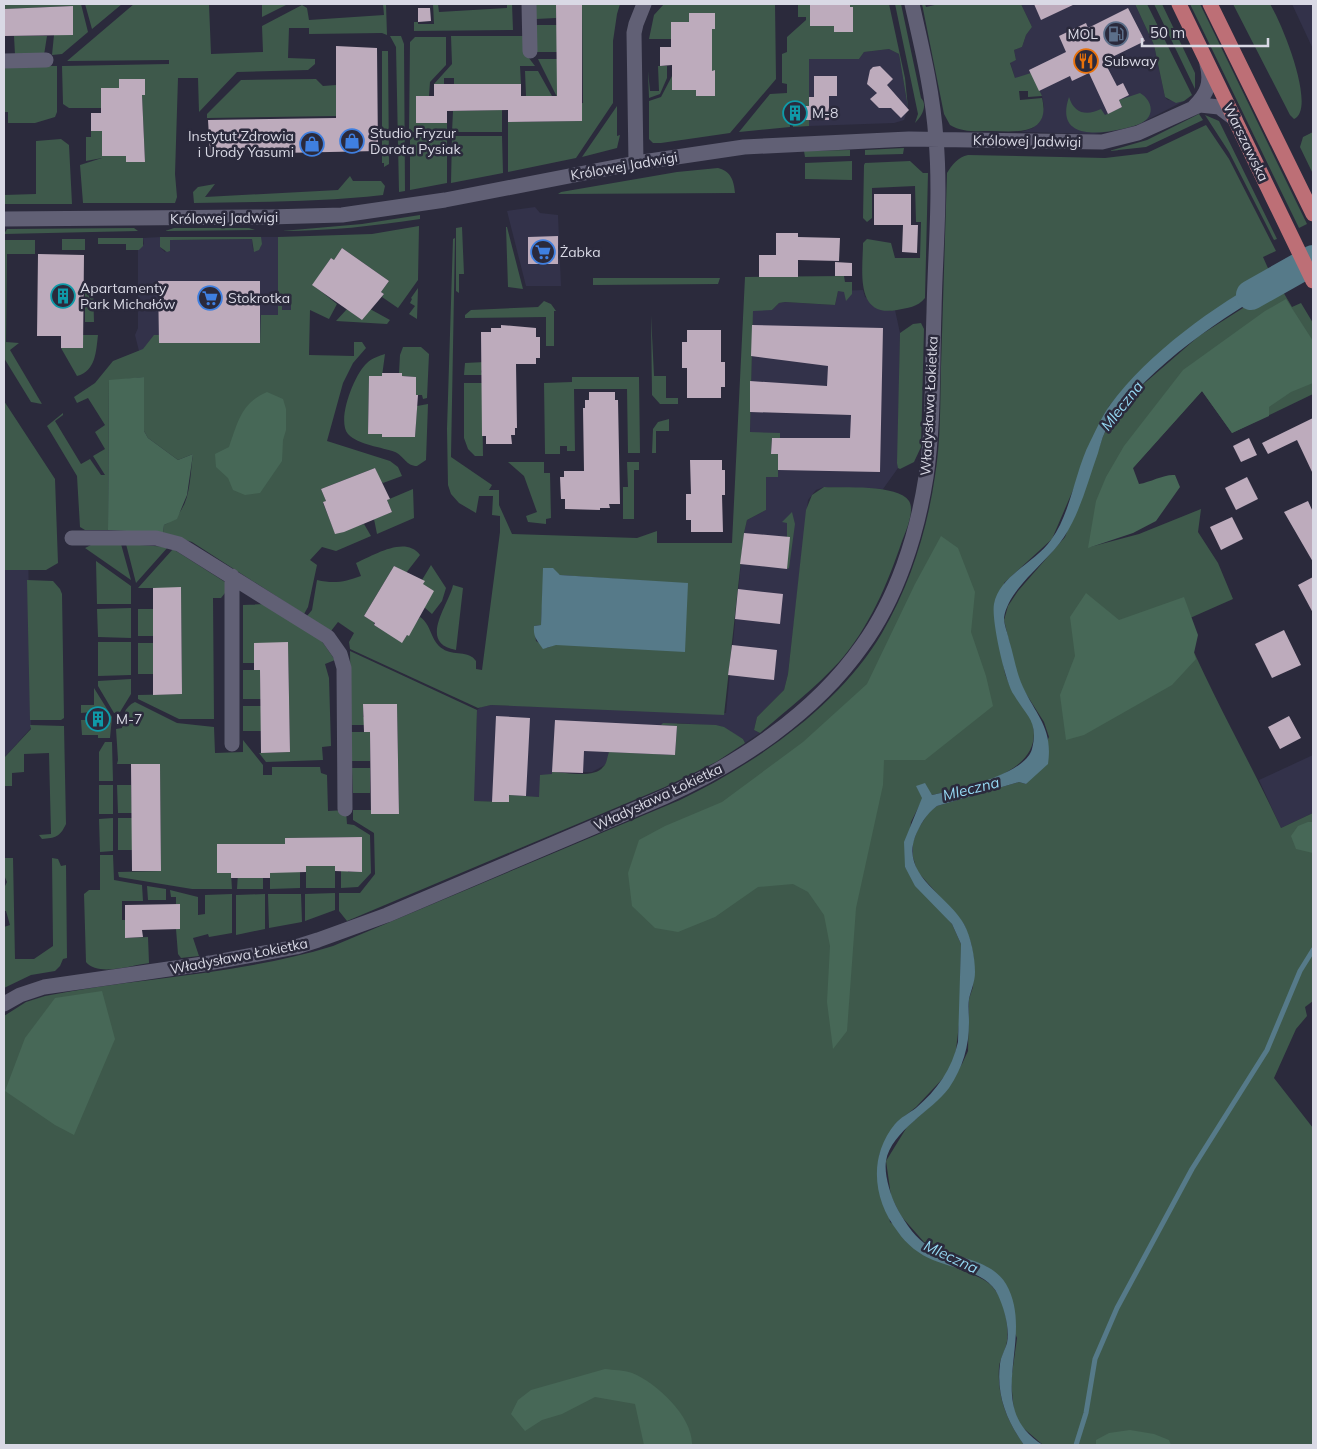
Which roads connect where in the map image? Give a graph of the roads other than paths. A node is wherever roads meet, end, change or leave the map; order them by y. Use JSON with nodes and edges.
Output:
{"nodes":[{"id":1,"x":529,"y":4,"type":"edge"},
{"id":2,"x":644,"y":4,"type":"edge"},
{"id":3,"x":912,"y":4,"type":"edge"},
{"id":4,"x":1179,"y":4,"type":"edge"},
{"id":5,"x":1210,"y":4,"type":"edge"},
{"id":6,"x":530,"y":51,"type":"dead end"},
{"id":7,"x":46,"y":60,"type":"dead end"},
{"id":8,"x":4,"y":61,"type":"edge"},
{"id":9,"x":1206,"y":62,"type":"junction"},
{"id":10,"x":1194,"y":107,"type":"junction"},
{"id":11,"x":1235,"y":119,"type":"junction"},
{"id":12,"x":936,"y":139,"type":"junction"},
{"id":13,"x":636,"y":163,"type":"junction"},
{"id":14,"x":1313,"y":214,"type":"edge"},
{"id":15,"x":4,"y":219,"type":"edge"},
{"id":16,"x":1313,"y":281,"type":"edge"},
{"id":17,"x":72,"y":538,"type":"dead end"},
{"id":18,"x":232,"y":576,"type":"junction"},
{"id":19,"x":232,"y":744,"type":"dead end"},
{"id":20,"x":345,"y":809,"type":"dead end"},
{"id":21,"x":4,"y":1004,"type":"edge"}],
"edges":[{"from":1,"to":6,"type":"street"},
{"from":2,"to":13,"type":"street"},
{"from":3,"to":12,"type":"street","name":"Władysława Łokietka"},
{"from":4,"to":9,"type":"main road","name":"Warszawska"},
{"from":5,"to":14,"type":"main road","name":"Warszawska"},
{"from":7,"to":8,"type":"street"},
{"from":9,"to":10,"type":"street"},
{"from":9,"to":11,"type":"main road","name":"Warszawska"},
{"from":10,"to":11,"type":"street","name":"Królowej Jadwigi"},
{"from":10,"to":12,"type":"street","name":"Królowej Jadwigi"},
{"from":11,"to":16,"type":"main road","name":"Warszawska"},
{"from":12,"to":13,"type":"street","name":"Królowej Jadwigi"},
{"from":12,"to":21,"type":"street","name":"Władysława Łokietka"},
{"from":13,"to":15,"type":"street","name":"Królowej Jadwigi"},
{"from":17,"to":18,"type":"street"},
{"from":18,"to":19,"type":"street"},
{"from":18,"to":20,"type":"street"}]}
